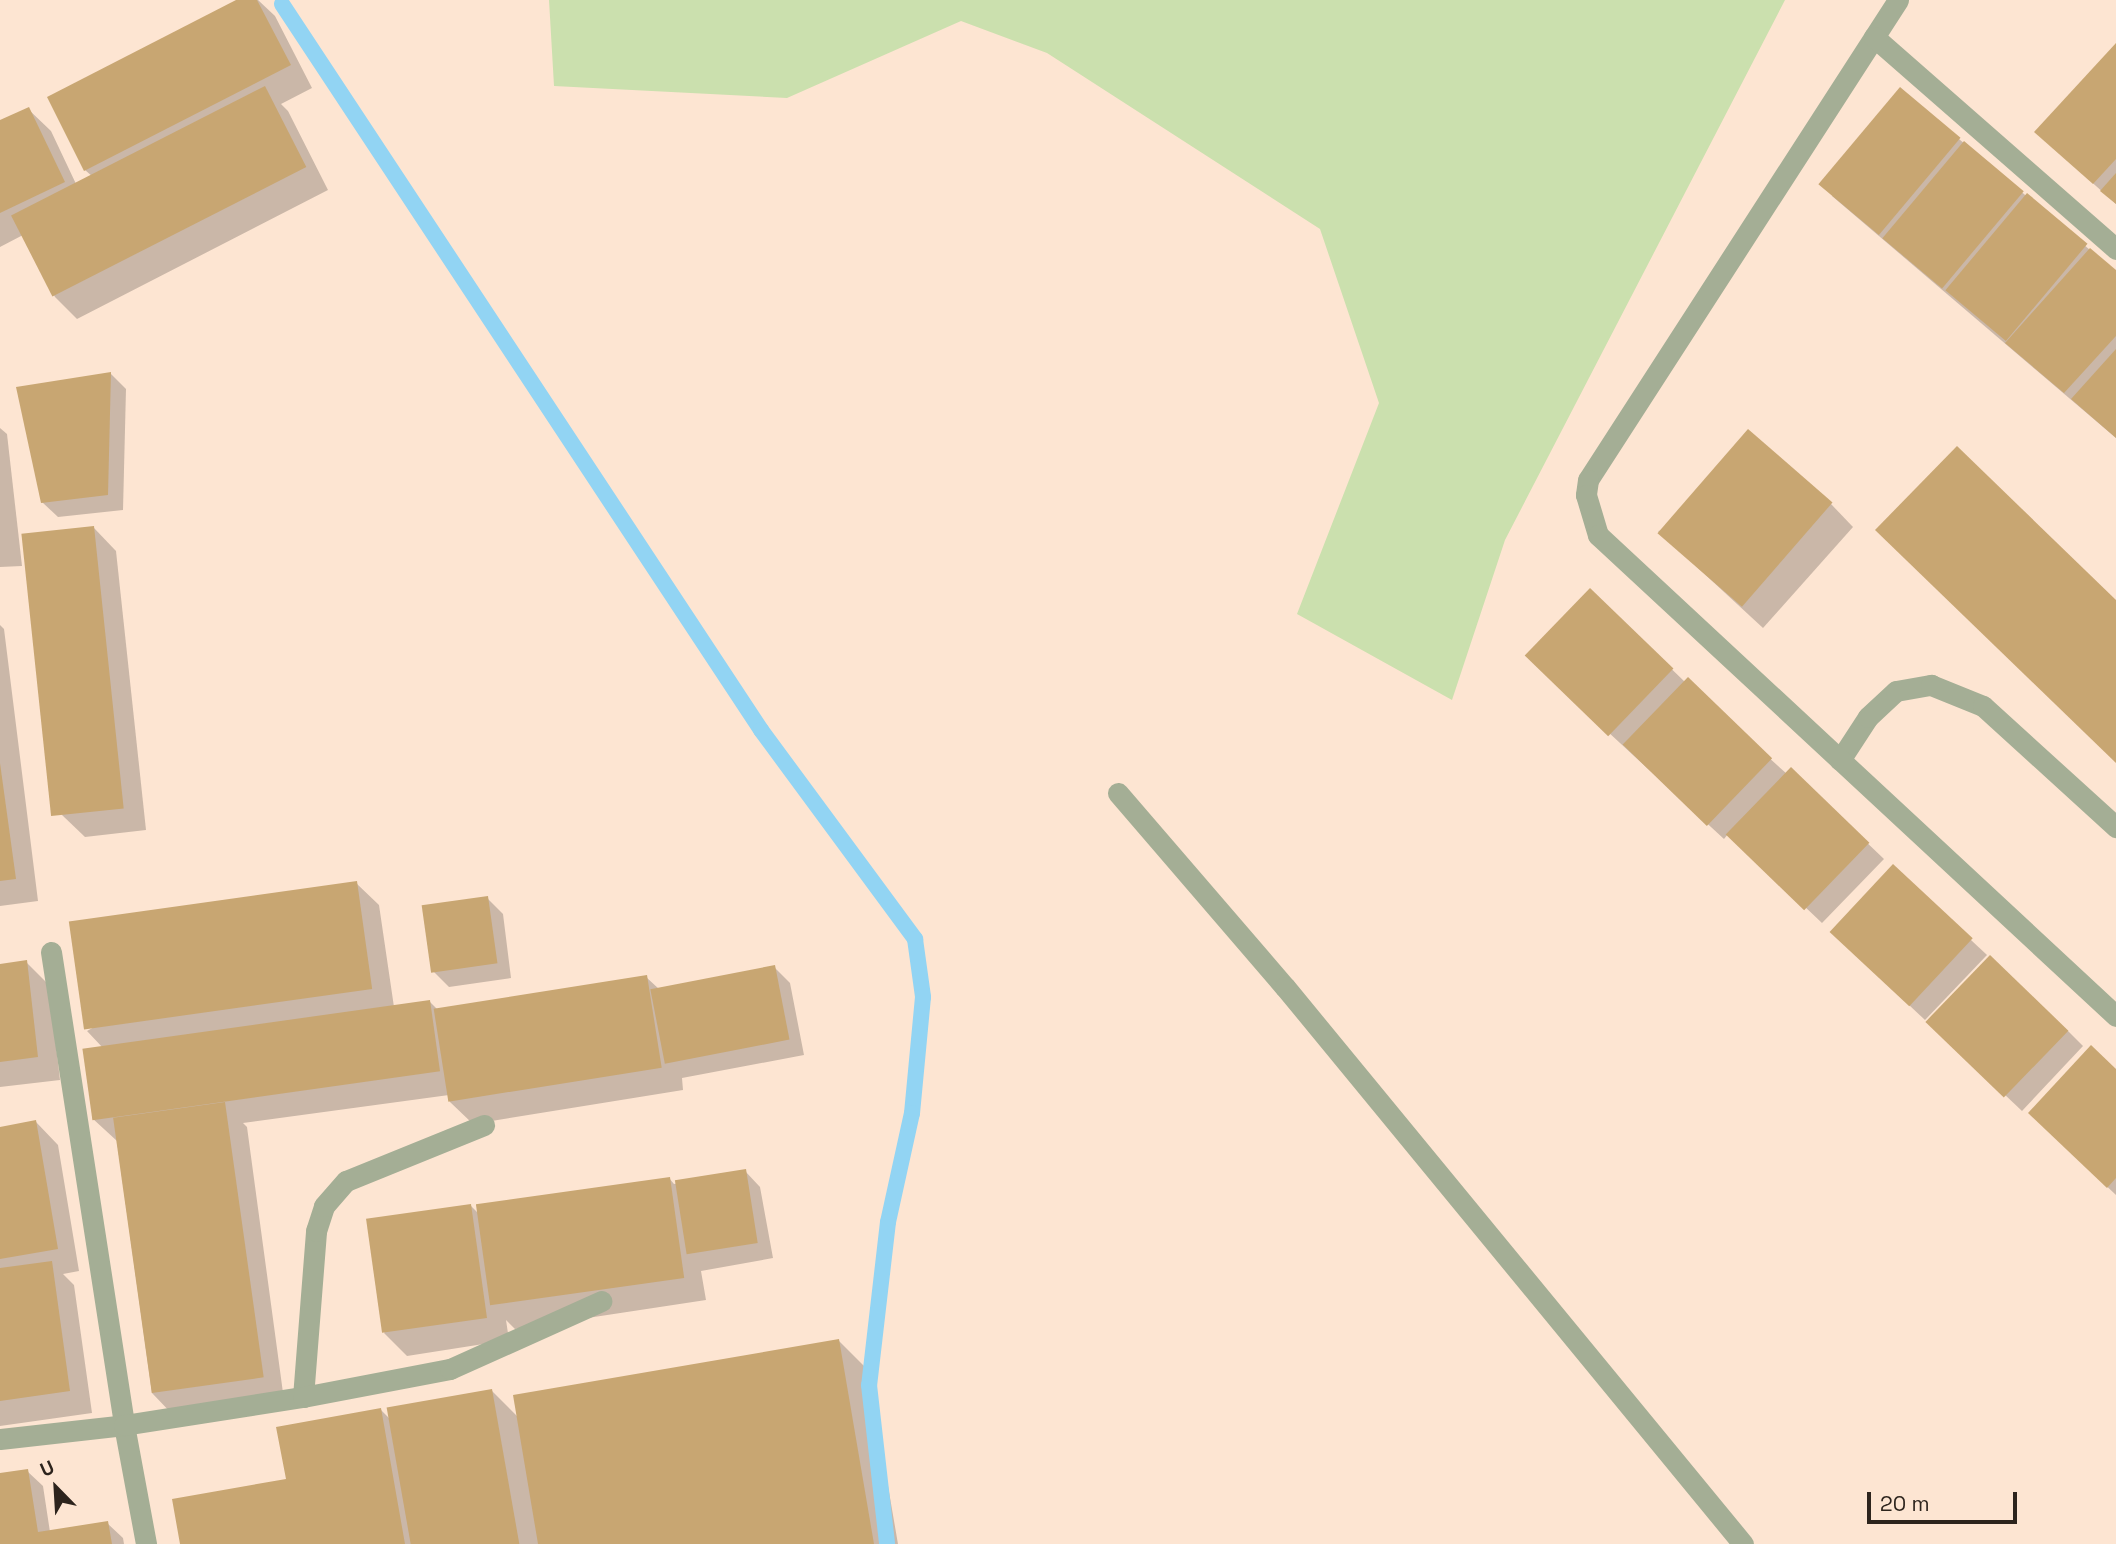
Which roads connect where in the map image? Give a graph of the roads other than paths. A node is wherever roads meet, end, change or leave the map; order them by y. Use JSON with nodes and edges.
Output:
{"nodes":[{"id":1,"x":1898,"y":0,"type":"edge"},
{"id":2,"x":1874,"y":37,"type":"junction"},
{"id":3,"x":2116,"y":249,"type":"edge"},
{"id":4,"x":1840,"y":760,"type":"junction"},
{"id":5,"x":1118,"y":793,"type":"dead end"},
{"id":6,"x":2116,"y":827,"type":"edge"},
{"id":7,"x":51,"y":952,"type":"dead end"},
{"id":8,"x":2116,"y":1016,"type":"edge"},
{"id":9,"x":484,"y":1125,"type":"dead end"},
{"id":10,"x":601,"y":1301,"type":"dead end"},
{"id":11,"x":303,"y":1397,"type":"junction"},
{"id":12,"x":124,"y":1425,"type":"junction"},
{"id":13,"x":0,"y":1439,"type":"edge"},
{"id":14,"x":146,"y":1544,"type":"edge"},
{"id":15,"x":1743,"y":1544,"type":"edge"}],
"edges":[{"from":1,"to":2,"type":"street"},
{"from":2,"to":3,"type":"street"},
{"from":2,"to":4,"type":"street"},
{"from":4,"to":6,"type":"street"},
{"from":4,"to":8,"type":"street"},
{"from":5,"to":15,"type":"street"},
{"from":7,"to":12,"type":"street"},
{"from":9,"to":11,"type":"street"},
{"from":10,"to":11,"type":"street"},
{"from":11,"to":12,"type":"street"},
{"from":12,"to":13,"type":"street"},
{"from":12,"to":14,"type":"street"}]}
